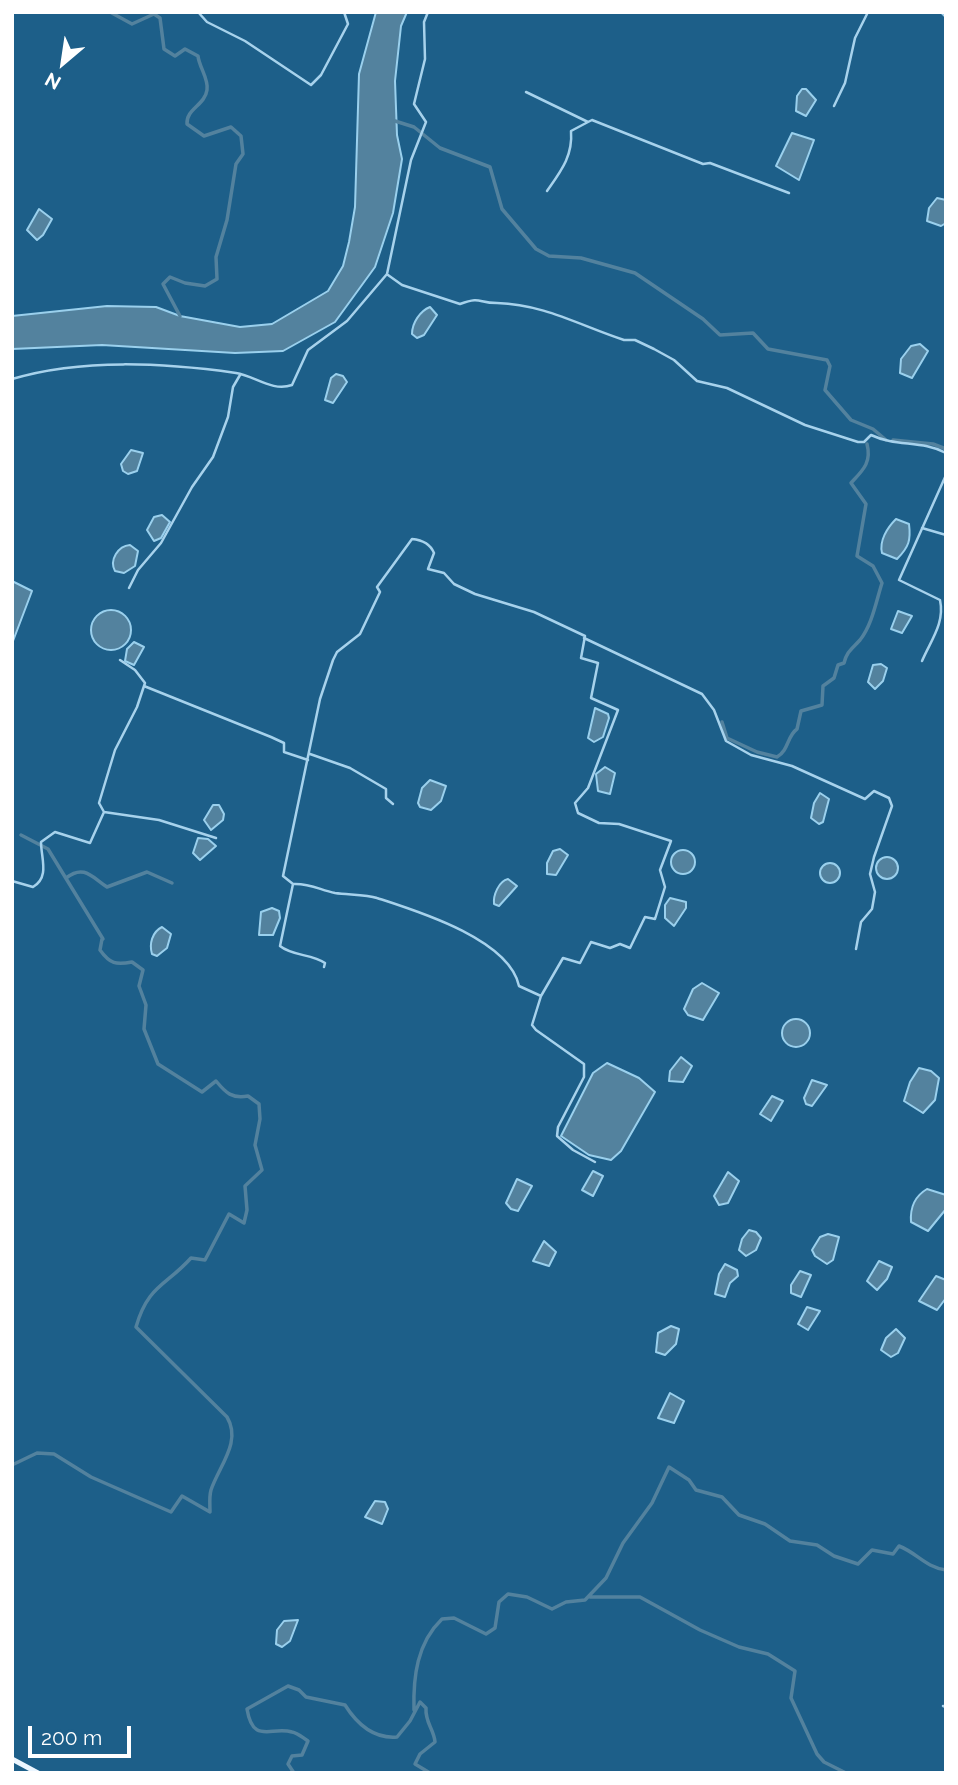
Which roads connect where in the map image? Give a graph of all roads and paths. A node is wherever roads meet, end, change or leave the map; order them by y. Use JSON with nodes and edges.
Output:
{"nodes":[{"id":1,"x":198,"y":12,"type":"edge"},
{"id":2,"x":344,"y":12,"type":"edge"},
{"id":3,"x":428,"y":12,"type":"edge"},
{"id":4,"x":867,"y":12,"type":"edge"},
{"id":5,"x":940,"y":12,"type":"edge"},
{"id":6,"x":946,"y":17,"type":"edge"},
{"id":7,"x":526,"y":92,"type":"dead end"},
{"id":8,"x":834,"y":106,"type":"dead end"},
{"id":9,"x":588,"y":122,"type":"junction"},
{"id":10,"x":547,"y":191,"type":"dead end"},
{"id":11,"x":789,"y":193,"type":"dead end"},
{"id":12,"x":387,"y":274,"type":"junction"},
{"id":13,"x":240,"y":375,"type":"junction"},
{"id":14,"x":12,"y":379,"type":"edge"},
{"id":15,"x":946,"y":453,"type":"edge"},
{"id":16,"x":946,"y":475,"type":"edge"},
{"id":17,"x":922,"y":528,"type":"junction"},
{"id":18,"x":946,"y":535,"type":"edge"},
{"id":19,"x":129,"y":588,"type":"dead end"},
{"id":20,"x":584,"y":638,"type":"junction"},
{"id":21,"x":120,"y":660,"type":"dead end"},
{"id":22,"x":922,"y":661,"type":"dead end"},
{"id":23,"x":144,"y":687,"type":"junction"},
{"id":24,"x":310,"y":754,"type":"junction"},
{"id":25,"x":308,"y":760,"type":"junction"},
{"id":26,"x":394,"y":804,"type":"dead end"},
{"id":27,"x":104,"y":812,"type":"junction"},
{"id":28,"x":216,"y":838,"type":"dead end"},
{"id":29,"x":12,"y":881,"type":"edge"},
{"id":30,"x":293,"y":884,"type":"junction"},
{"id":31,"x":856,"y":950,"type":"dead end"},
{"id":32,"x":324,"y":967,"type":"dead end"},
{"id":33,"x":541,"y":996,"type":"junction"},
{"id":34,"x":595,"y":1162,"type":"dead end"},
{"id":35,"x":12,"y":1759,"type":"edge"},
{"id":36,"x":38,"y":1773,"type":"edge"}],
"edges":[{"from":1,"to":2,"type":"street"},
{"from":3,"to":12,"type":"street"},
{"from":4,"to":8,"type":"street"},
{"from":5,"to":6,"type":"street"},
{"from":7,"to":9,"type":"street"},
{"from":9,"to":10,"type":"street"},
{"from":9,"to":11,"type":"street"},
{"from":12,"to":13,"type":"street"},
{"from":12,"to":15,"type":"street"},
{"from":13,"to":14,"type":"street"},
{"from":13,"to":19,"type":"street"},
{"from":16,"to":17,"type":"street"},
{"from":17,"to":18,"type":"street"},
{"from":17,"to":22,"type":"street"},
{"from":20,"to":24,"type":"street"},
{"from":20,"to":31,"type":"street"},
{"from":20,"to":33,"type":"street"},
{"from":21,"to":23,"type":"street"},
{"from":23,"to":25,"type":"street"},
{"from":23,"to":27,"type":"street"},
{"from":24,"to":25,"type":"street"},
{"from":24,"to":26,"type":"street"},
{"from":25,"to":30,"type":"street"},
{"from":27,"to":28,"type":"street"},
{"from":27,"to":29,"type":"street"},
{"from":30,"to":32,"type":"street"},
{"from":30,"to":33,"type":"street"},
{"from":33,"to":34,"type":"street"},
{"from":35,"to":36,"type":"main road"}]}
